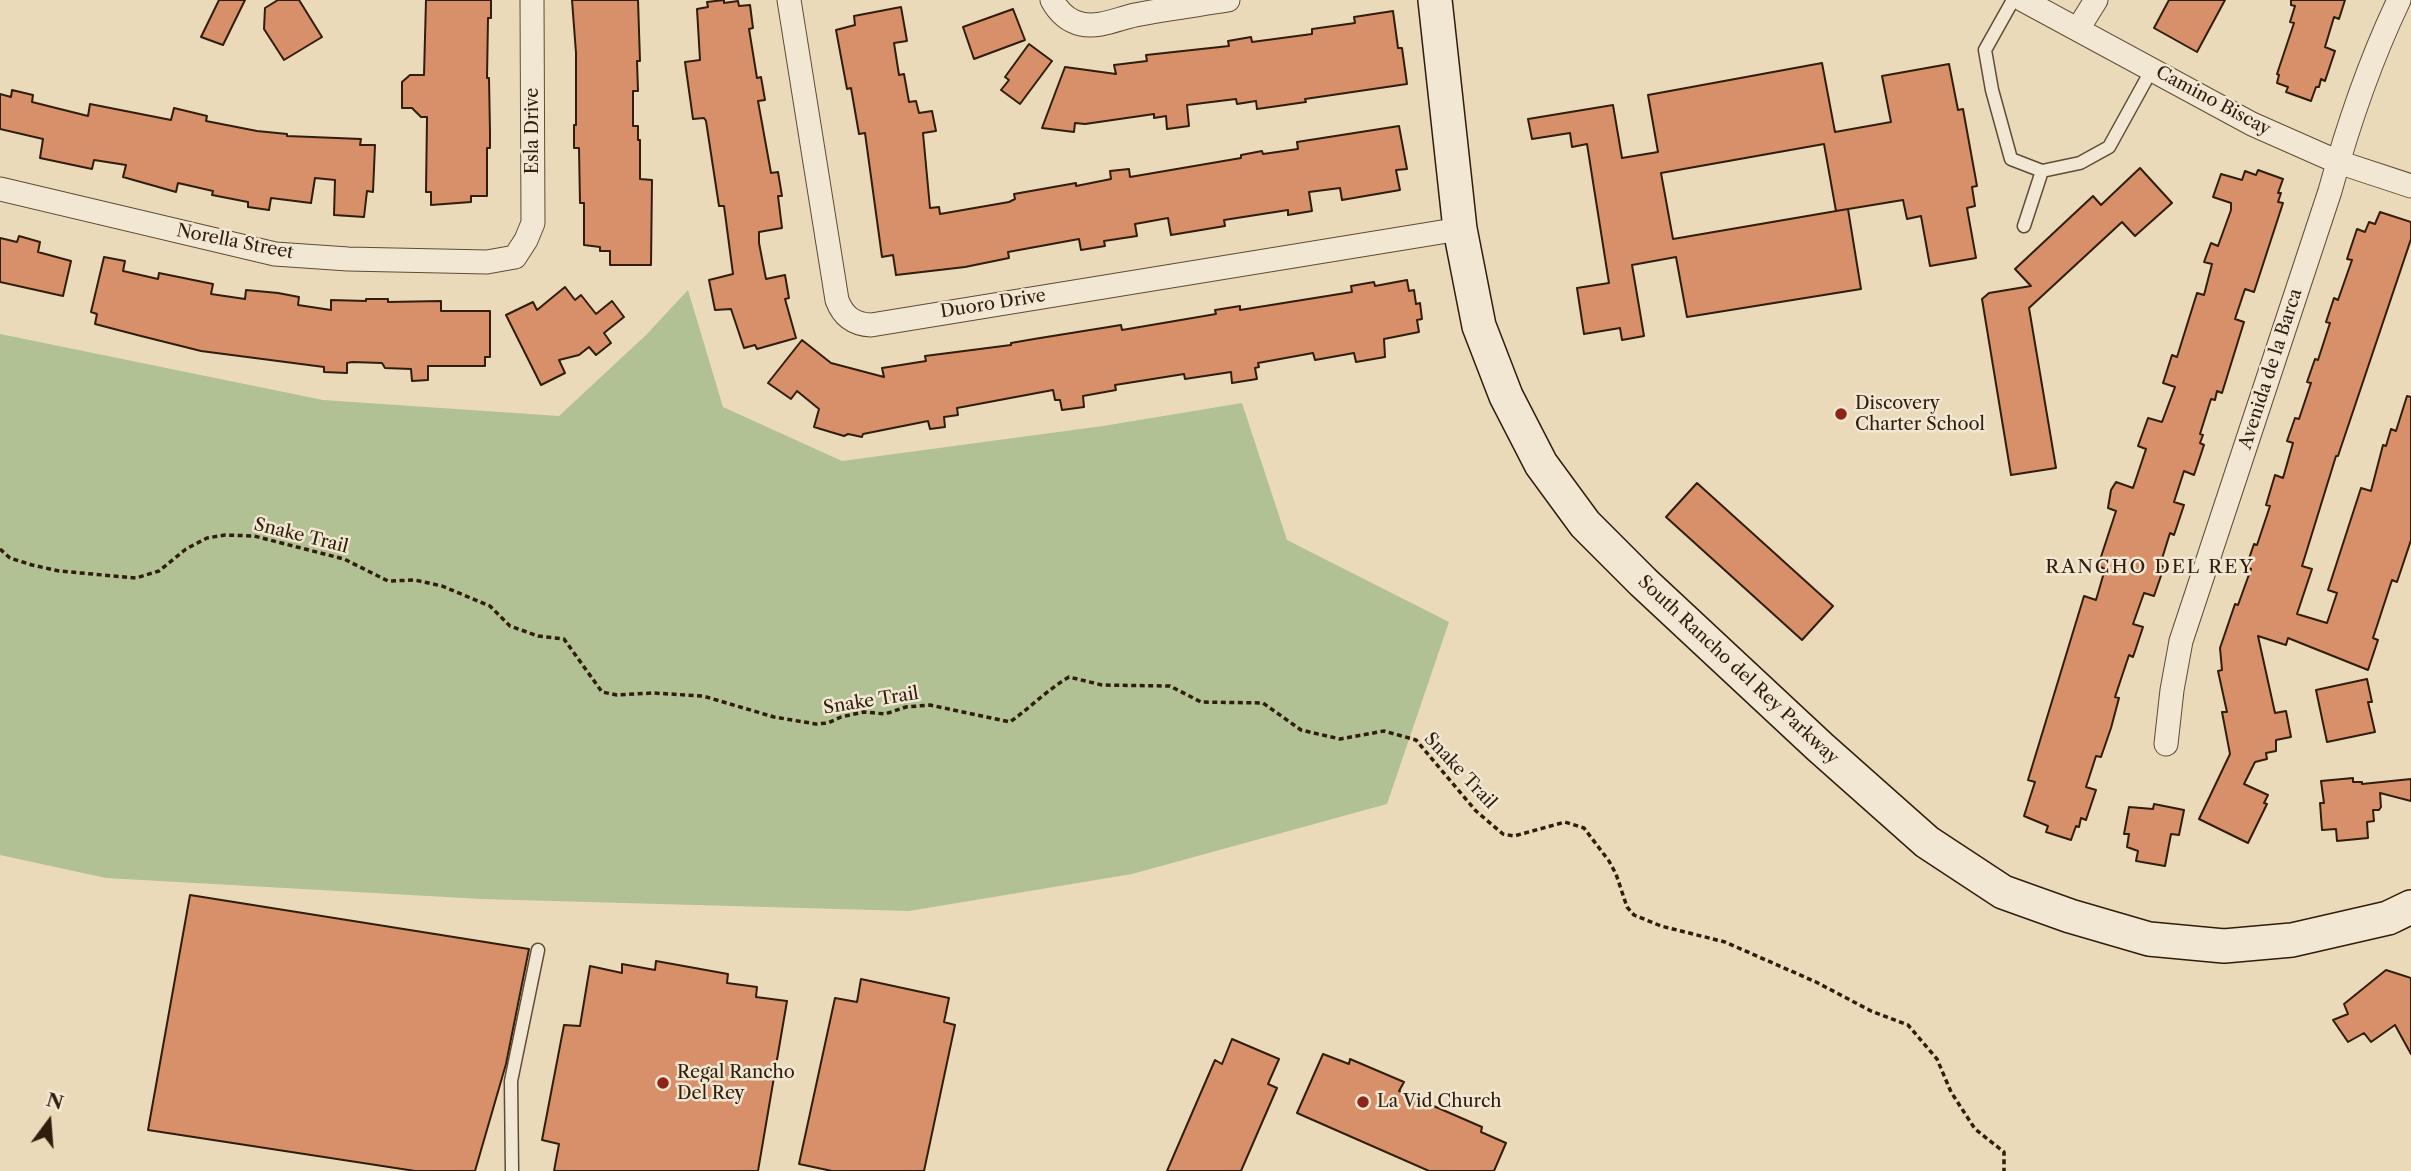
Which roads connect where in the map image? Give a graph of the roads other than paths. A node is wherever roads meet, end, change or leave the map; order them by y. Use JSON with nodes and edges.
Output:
{"nodes":[{"id":1,"x":533,"y":0,"type":"edge"},
{"id":2,"x":789,"y":0,"type":"edge"},
{"id":3,"x":1052,"y":0,"type":"edge"},
{"id":4,"x":1228,"y":0,"type":"edge"},
{"id":5,"x":1434,"y":0,"type":"edge"},
{"id":6,"x":2013,"y":0,"type":"edge"},
{"id":7,"x":2023,"y":0,"type":"edge"},
{"id":8,"x":2096,"y":0,"type":"edge"},
{"id":9,"x":2399,"y":0,"type":"edge"},
{"id":10,"x":2078,"y":29,"type":"junction"},
{"id":11,"x":2152,"y":69,"type":"junction"},
{"id":12,"x":2338,"y":162,"type":"junction"},
{"id":13,"x":2042,"y":171,"type":"junction"},
{"id":14,"x":2411,"y":186,"type":"edge"},
{"id":15,"x":0,"y":189,"type":"edge"},
{"id":16,"x":2024,"y":226,"type":"dead end"},
{"id":17,"x":1460,"y":229,"type":"junction"},
{"id":18,"x":516,"y":257,"type":"joint"},
{"id":19,"x":2166,"y":744,"type":"dead end"},
{"id":20,"x":2411,"y":906,"type":"edge"},
{"id":21,"x":538,"y":950,"type":"dead end"},
{"id":22,"x":513,"y":1171,"type":"edge"}],
"edges":[{"from":1,"to":18,"type":"street","name":"Esla Drive"},
{"from":2,"to":17,"type":"street","name":"Duoro Drive"},
{"from":3,"to":4,"type":"street"},
{"from":5,"to":17,"type":"street","name":"South Rancho del Rey Parkway"},
{"from":6,"to":13,"type":"lane"},
{"from":7,"to":10,"type":"street","name":"Camino Biscay"},
{"from":8,"to":10,"type":"street"},
{"from":9,"to":12,"type":"street","name":"Avenida de la Barca"},
{"from":10,"to":11,"type":"street","name":"Camino Biscay"},
{"from":11,"to":12,"type":"street","name":"Camino Biscay"},
{"from":11,"to":13,"type":"lane"},
{"from":12,"to":14,"type":"street","name":"Camino Biscay"},
{"from":12,"to":19,"type":"street","name":"Avenida de la Barca"},
{"from":13,"to":16,"type":"lane"},
{"from":15,"to":18,"type":"street","name":"Norella Street"},
{"from":17,"to":20,"type":"street","name":"South Rancho del Rey Parkway"},
{"from":21,"to":22,"type":"lane"}]}
